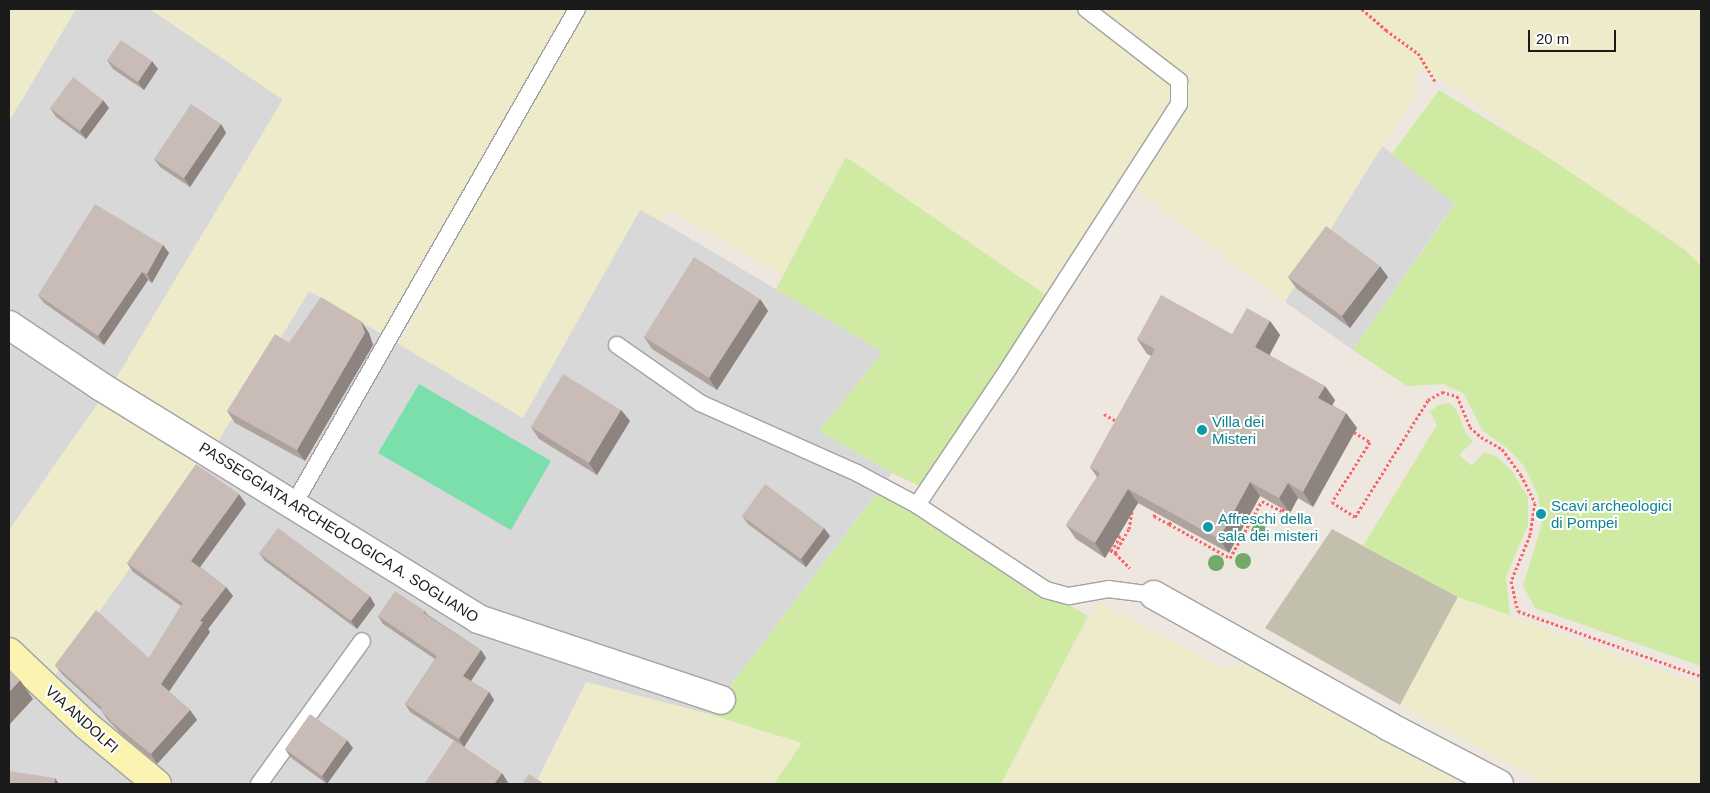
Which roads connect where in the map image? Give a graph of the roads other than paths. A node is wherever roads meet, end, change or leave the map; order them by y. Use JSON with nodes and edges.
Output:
{"nodes":[{"id":1,"x":577,"y":9,"type":"edge"},
{"id":2,"x":1086,"y":9,"type":"edge"},
{"id":3,"x":9,"y":325,"type":"edge"},
{"id":4,"x":617,"y":345,"type":"dead end"},
{"id":5,"x":294,"y":504,"type":"junction"},
{"id":6,"x":916,"y":504,"type":"junction"},
{"id":7,"x":1154,"y":595,"type":"joint"},
{"id":8,"x":362,"y":641,"type":"dead end"},
{"id":9,"x":9,"y":652,"type":"edge"},
{"id":10,"x":721,"y":700,"type":"dead end"},
{"id":11,"x":157,"y":784,"type":"edge"},
{"id":12,"x":258,"y":784,"type":"edge"},
{"id":13,"x":1499,"y":784,"type":"edge"}],
"edges":[{"from":1,"to":5,"type":"lane"},
{"from":2,"to":6,"type":"lane"},
{"from":3,"to":5,"type":"street","name":"PASSEGGIATA ARCHEOLOGICA A. SOGLIANO"},
{"from":4,"to":6,"type":"lane"},
{"from":5,"to":10,"type":"street","name":"PASSEGGIATA ARCHEOLOGICA A. SOGLIANO"},
{"from":6,"to":7,"type":"lane"},
{"from":7,"to":13,"type":"street"},
{"from":8,"to":12,"type":"lane"},
{"from":9,"to":11,"type":"street","name":"VIA ANDOLFI"}]}
